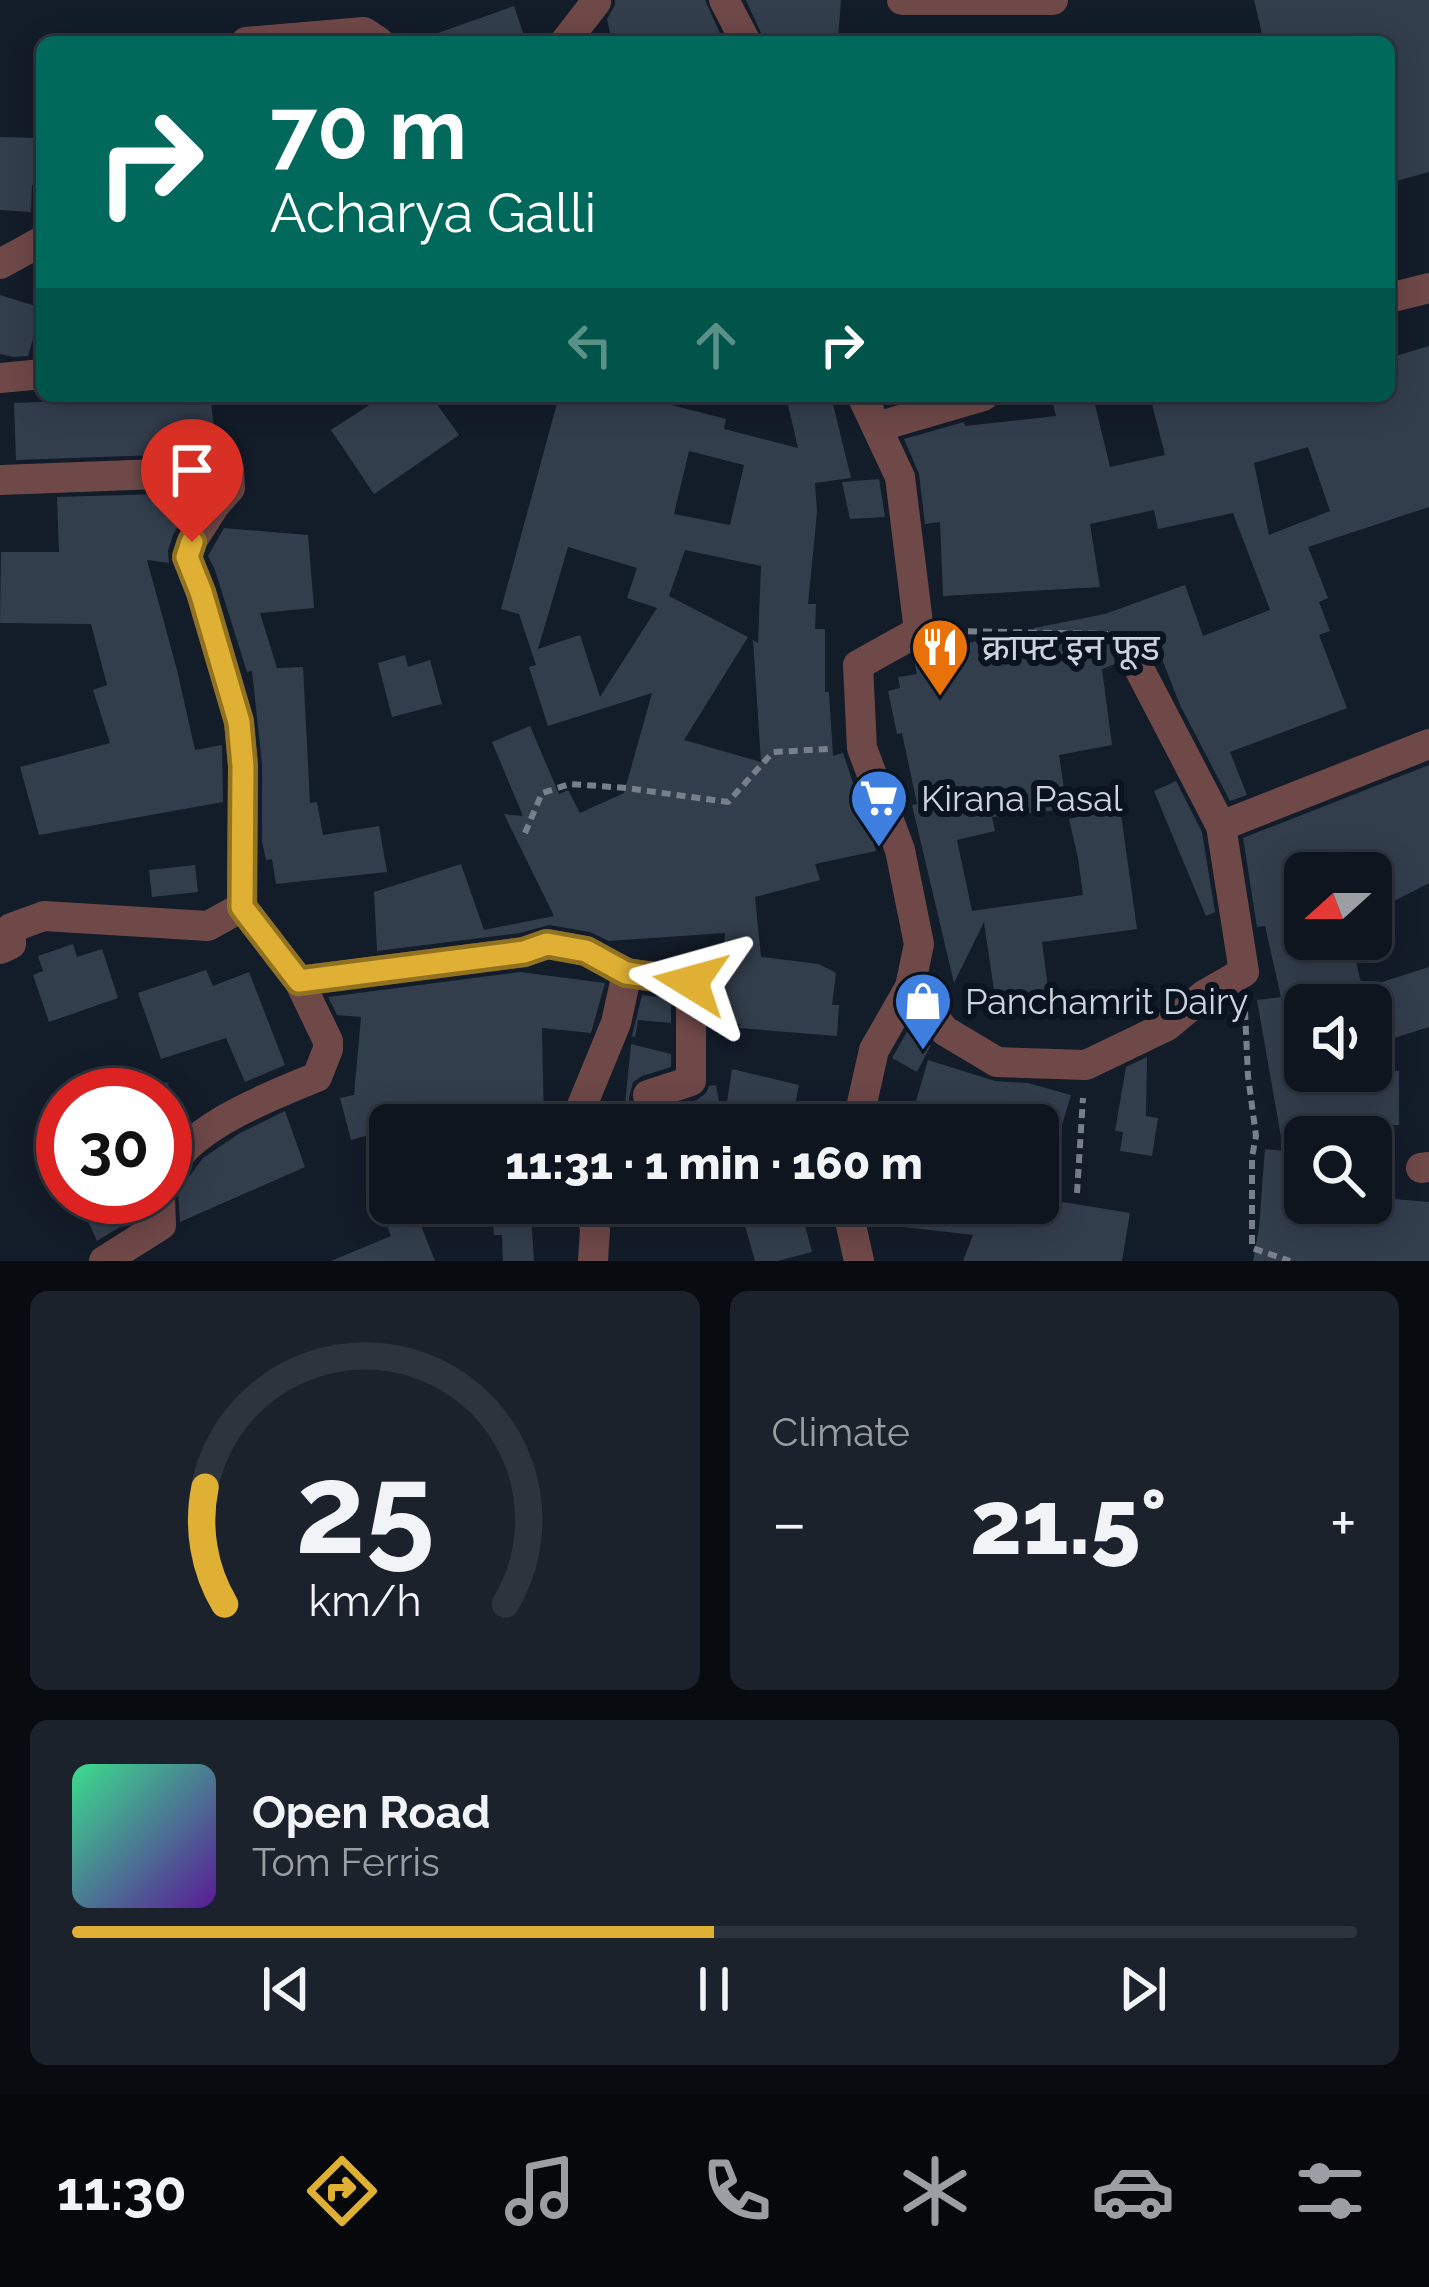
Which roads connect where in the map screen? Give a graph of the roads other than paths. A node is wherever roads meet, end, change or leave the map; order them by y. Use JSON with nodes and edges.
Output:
{"nodes":[{"id":1,"x":595,"y":0,"type":"edge"},
{"id":2,"x":724,"y":0,"type":"edge"},
{"id":3,"x":902,"y":0,"type":"edge"},
{"id":4,"x":1053,"y":0,"type":"edge"},
{"id":5,"x":313,"y":36,"type":"edge"},
{"id":6,"x":370,"y":36,"type":"edge"},
{"id":7,"x":570,"y":36,"type":"edge"},
{"id":8,"x":743,"y":36,"type":"edge"},
{"id":9,"x":36,"y":244,"type":"edge"},
{"id":10,"x":0,"y":264,"type":"edge"},
{"id":11,"x":1429,"y":288,"type":"edge"},
{"id":12,"x":1395,"y":296,"type":"edge"},
{"id":13,"x":36,"y":375,"type":"edge"},
{"id":14,"x":0,"y":378,"type":"edge"},
{"id":15,"x":865,"y":402,"type":"edge"},
{"id":16,"x":962,"y":402,"type":"edge"},
{"id":17,"x":877,"y":427,"type":"junction"},
{"id":18,"x":0,"y":480,"type":"edge"},
{"id":19,"x":1132,"y":655,"type":"road end"},
{"id":20,"x":1429,"y":744,"type":"edge"},
{"id":21,"x":1221,"y":826,"type":"junction"},
{"id":22,"x":242,"y":907,"type":"junction"},
{"id":23,"x":0,"y":949,"type":"edge"},
{"id":24,"x":626,"y":973,"type":"junction"},
{"id":25,"x":299,"y":981,"type":"junction"},
{"id":26,"x":910,"y":987,"type":"junction"},
{"id":27,"x":582,"y":1104,"type":"edge"},
{"id":28,"x":650,"y":1104,"type":"edge"},
{"id":29,"x":862,"y":1104,"type":"edge"},
{"id":30,"x":192,"y":1145,"type":"edge"},
{"id":31,"x":161,"y":1224,"type":"edge"},
{"id":32,"x":594,"y":1224,"type":"edge"},
{"id":33,"x":851,"y":1224,"type":"edge"},
{"id":34,"x":104,"y":1261,"type":"edge"},
{"id":35,"x":593,"y":1261,"type":"edge"},
{"id":36,"x":859,"y":1261,"type":"edge"}],
"edges":[{"from":1,"to":7,"type":"street"},
{"from":2,"to":8,"type":"street"},
{"from":3,"to":4,"type":"street"},
{"from":5,"to":6,"type":"street"},
{"from":9,"to":10,"type":"street"},
{"from":11,"to":12,"type":"street"},
{"from":13,"to":14,"type":"street"},
{"from":15,"to":17,"type":"street"},
{"from":16,"to":17,"type":"street"},
{"from":17,"to":26,"type":"street"},
{"from":18,"to":22,"type":"street"},
{"from":19,"to":21,"type":"street"},
{"from":20,"to":21,"type":"street"},
{"from":21,"to":26,"type":"street"},
{"from":22,"to":23,"type":"street"},
{"from":22,"to":25,"type":"street"},
{"from":24,"to":25,"type":"street"},
{"from":24,"to":27,"type":"street"},
{"from":24,"to":28,"type":"street"},
{"from":25,"to":30,"type":"street"},
{"from":26,"to":29,"type":"street"},
{"from":31,"to":34,"type":"street"},
{"from":32,"to":35,"type":"street"},
{"from":33,"to":36,"type":"street"}]}
